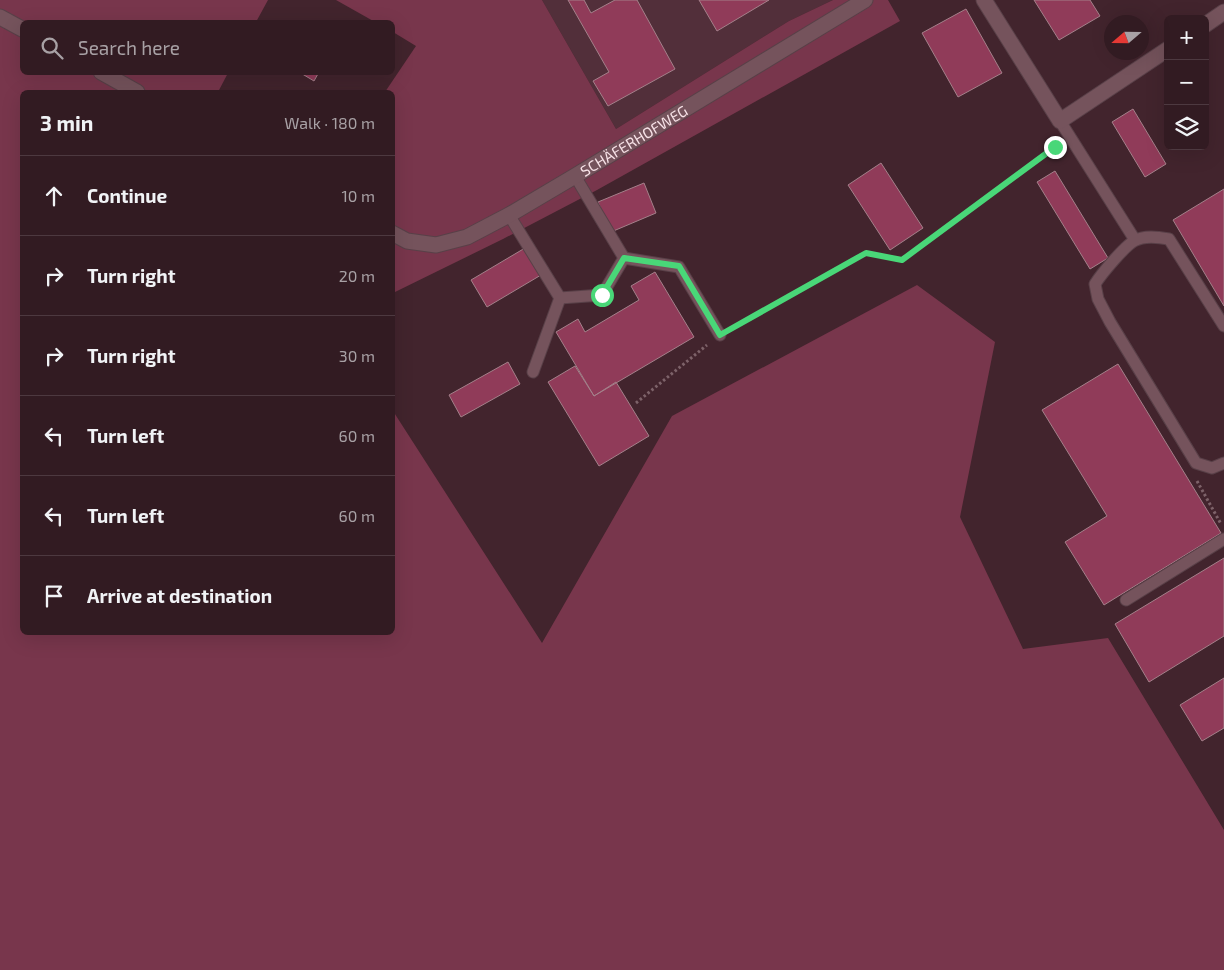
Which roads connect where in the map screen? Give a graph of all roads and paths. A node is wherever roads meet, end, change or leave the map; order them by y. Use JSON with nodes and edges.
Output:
{"nodes":[{"id":1,"x":865,"y":0,"type":"edge"},
{"id":2,"x":984,"y":0,"type":"edge"},
{"id":3,"x":1224,"y":12,"type":"edge"},
{"id":4,"x":0,"y":17,"type":"edge"},
{"id":5,"x":1209,"y":22,"type":"edge"},
{"id":6,"x":20,"y":28,"type":"edge"},
{"id":7,"x":1164,"y":52,"type":"edge"},
{"id":8,"x":106,"y":75,"type":"edge"},
{"id":9,"x":133,"y":90,"type":"edge"},
{"id":10,"x":1060,"y":120,"type":"junction"},
{"id":11,"x":576,"y":176,"type":"junction"},
{"id":12,"x":509,"y":216,"type":"junction"},
{"id":13,"x":395,"y":235,"type":"edge"},
{"id":14,"x":1135,"y":240,"type":"junction"},
{"id":15,"x":624,"y":258,"type":"junction"},
{"id":16,"x":560,"y":298,"type":"junction"},
{"id":17,"x":1224,"y":326,"type":"edge"},
{"id":18,"x":720,"y":335,"type":"junction"},
{"id":19,"x":532,"y":372,"type":"dead end"},
{"id":20,"x":636,"y":404,"type":"dead end"},
{"id":21,"x":1196,"y":463,"type":"junction"},
{"id":22,"x":1224,"y":464,"type":"edge"},
{"id":23,"x":1224,"y":528,"type":"edge"},
{"id":24,"x":1224,"y":539,"type":"edge"},
{"id":25,"x":1126,"y":600,"type":"dead end"}],
"edges":[{"from":1,"to":11,"type":"street","name":"SCHÄFERHOFWEG"},
{"from":2,"to":10,"type":"street"},
{"from":3,"to":5,"type":"street"},
{"from":4,"to":6,"type":"street"},
{"from":7,"to":10,"type":"street"},
{"from":8,"to":9,"type":"street"},
{"from":10,"to":14,"type":"lane"},
{"from":10,"to":18,"type":"path"},
{"from":11,"to":12,"type":"street","name":"SCHÄFERHOFWEG"},
{"from":11,"to":15,"type":"lane"},
{"from":12,"to":13,"type":"street","name":"SCHÄFERHOFWEG"},
{"from":12,"to":16,"type":"lane"},
{"from":14,"to":17,"type":"lane"},
{"from":14,"to":21,"type":"lane"},
{"from":15,"to":16,"type":"lane"},
{"from":15,"to":18,"type":"lane"},
{"from":16,"to":19,"type":"lane"},
{"from":18,"to":20,"type":"path"},
{"from":21,"to":22,"type":"lane"},
{"from":21,"to":23,"type":"path"},
{"from":24,"to":25,"type":"lane"}]}
